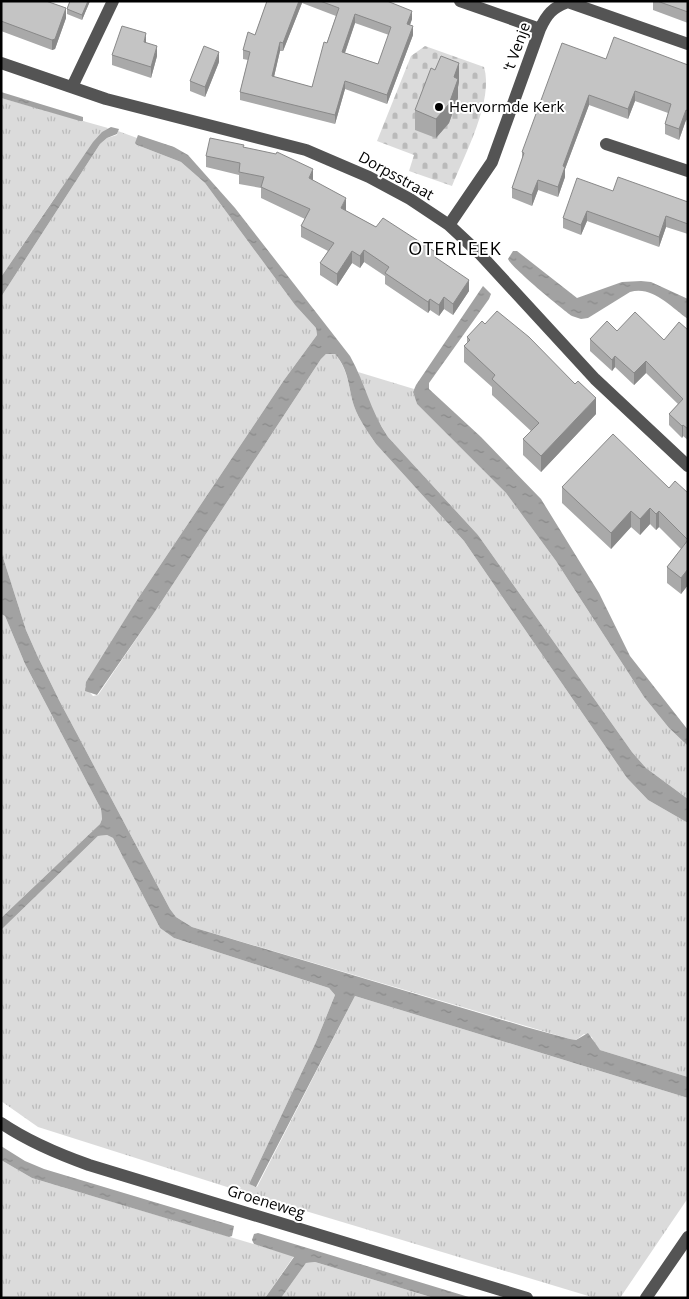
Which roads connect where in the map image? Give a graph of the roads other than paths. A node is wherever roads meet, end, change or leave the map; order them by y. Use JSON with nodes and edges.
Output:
{"nodes":[{"id":1,"x":112,"y":1,"type":"edge"},
{"id":2,"x":460,"y":1,"type":"edge"},
{"id":3,"x":540,"y":29,"type":"junction"},
{"id":4,"x":688,"y":44,"type":"edge"},
{"id":5,"x":1,"y":63,"type":"edge"},
{"id":6,"x":72,"y":86,"type":"junction"},
{"id":7,"x":606,"y":144,"type":"dead end"},
{"id":8,"x":688,"y":170,"type":"edge"},
{"id":9,"x":449,"y":225,"type":"junction"},
{"id":10,"x":688,"y":466,"type":"edge"},
{"id":11,"x":1,"y":1123,"type":"edge"},
{"id":12,"x":688,"y":1237,"type":"edge"},
{"id":13,"x":527,"y":1298,"type":"edge"},
{"id":14,"x":646,"y":1298,"type":"edge"}],
"edges":[{"from":1,"to":6,"type":"street"},
{"from":2,"to":3,"type":"street"},
{"from":3,"to":4,"type":"street","name":"'t Venje"},
{"from":3,"to":9,"type":"street","name":"'t Venje"},
{"from":5,"to":6,"type":"street","name":"Dorpsstraat"},
{"from":6,"to":9,"type":"street","name":"Dorpsstraat"},
{"from":7,"to":8,"type":"street"},
{"from":9,"to":10,"type":"street","name":"Dorpsstraat"},
{"from":11,"to":13,"type":"street","name":"Groeneweg"},
{"from":12,"to":14,"type":"street"}]}
